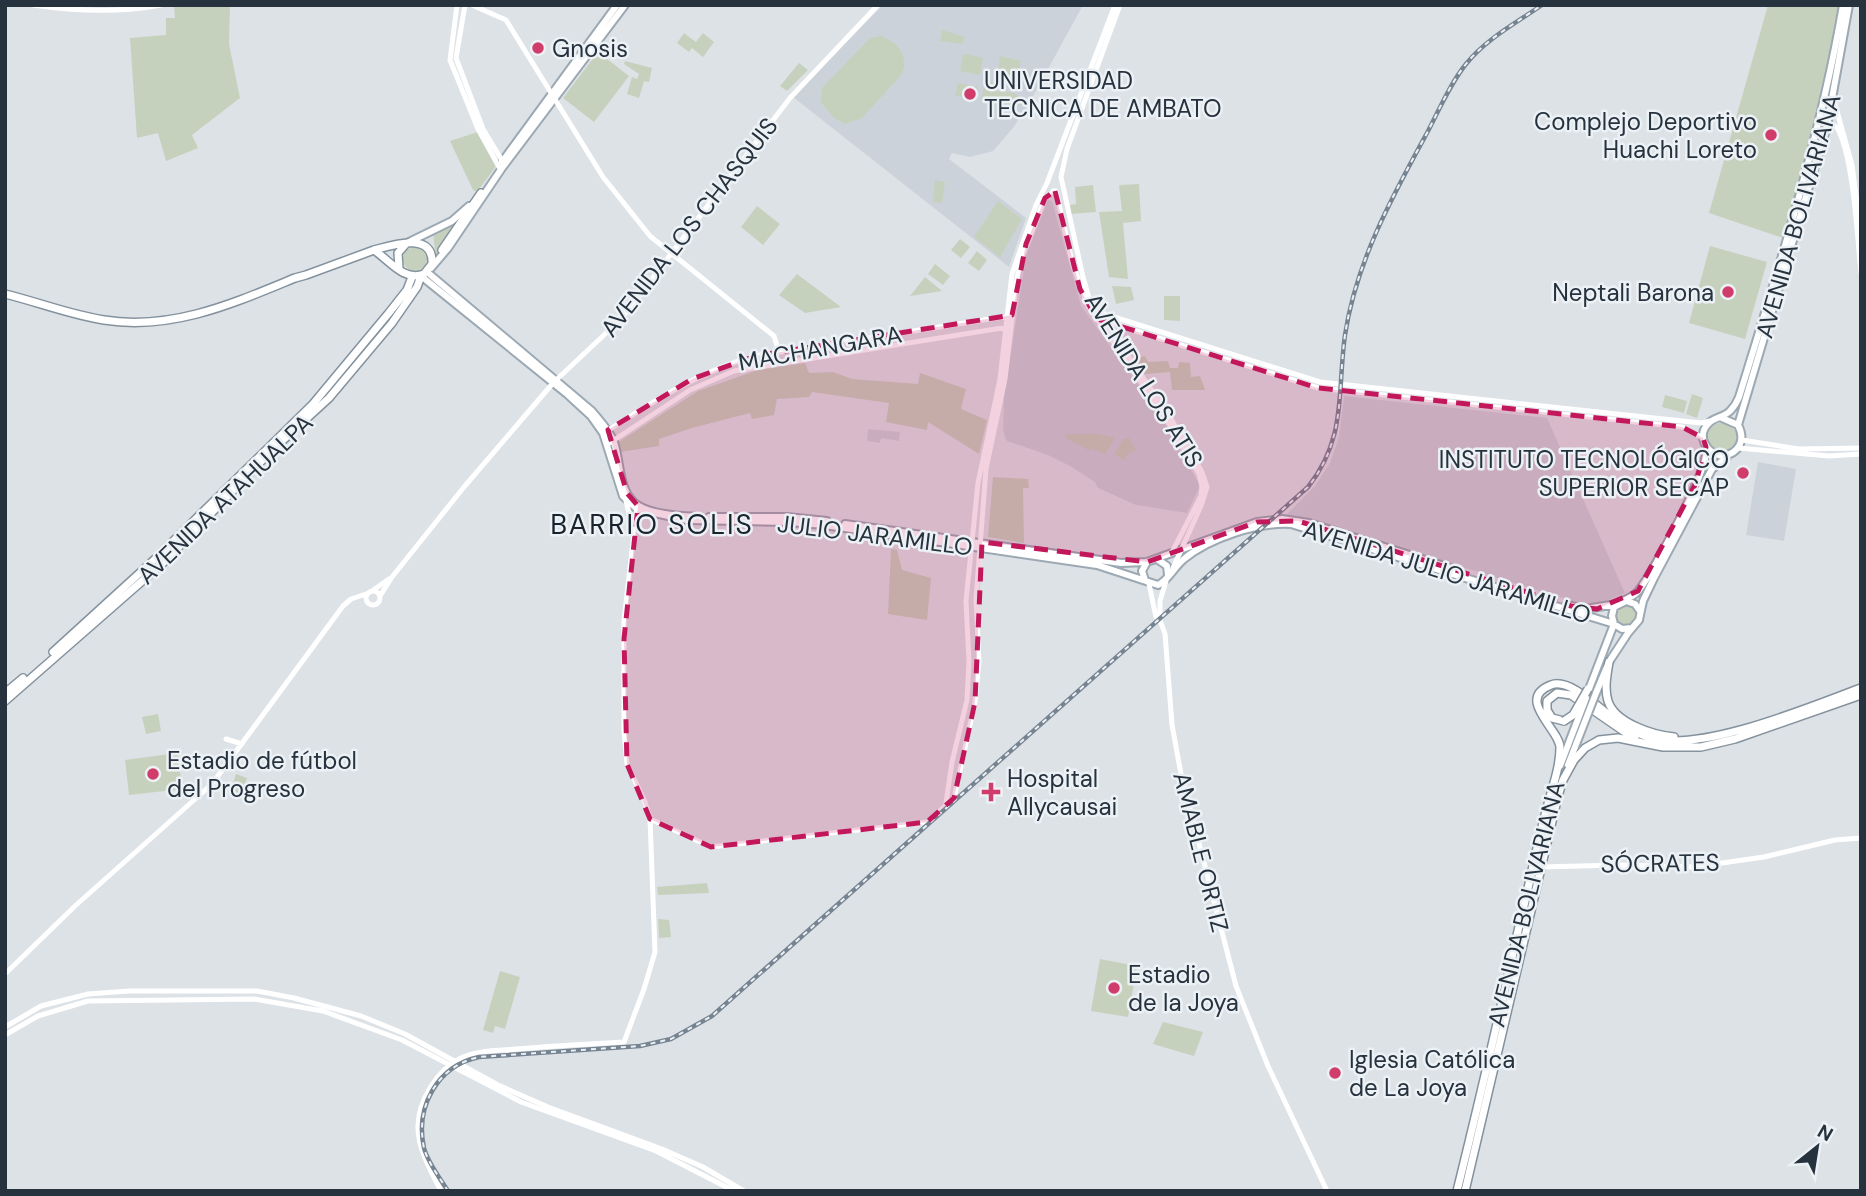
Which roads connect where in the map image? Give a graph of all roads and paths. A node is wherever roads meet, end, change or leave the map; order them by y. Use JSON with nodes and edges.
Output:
{"nodes":[{"id":1,"x":33,"y":5,"type":"edge"},
{"id":2,"x":161,"y":5,"type":"edge"},
{"id":3,"x":457,"y":5,"type":"edge"},
{"id":4,"x":466,"y":5,"type":"edge"},
{"id":5,"x":472,"y":5,"type":"edge"},
{"id":6,"x":617,"y":5,"type":"edge"},
{"id":7,"x":625,"y":5,"type":"edge"},
{"id":8,"x":878,"y":5,"type":"edge"},
{"id":9,"x":1117,"y":5,"type":"edge"},
{"id":10,"x":1843,"y":5,"type":"edge"},
{"id":11,"x":1849,"y":5,"type":"edge"},
{"id":12,"x":552,"y":97,"type":"junction"},
{"id":13,"x":1833,"y":97,"type":"junction"},
{"id":14,"x":1826,"y":126,"type":"junction"},
{"id":15,"x":501,"y":164,"type":"junction"},
{"id":16,"x":1051,"y":176,"type":"junction"},
{"id":17,"x":1061,"y":177,"type":"junction"},
{"id":18,"x":1047,"y":183,"type":"junction"},
{"id":19,"x":1063,"y":187,"type":"junction"},
{"id":20,"x":1055,"y":191,"type":"junction"},
{"id":21,"x":482,"y":195,"type":"junction"},
{"id":22,"x":1861,"y":233,"type":"edge"},
{"id":23,"x":409,"y":242,"type":"junction"},
{"id":24,"x":373,"y":250,"type":"junction"},
{"id":25,"x":442,"y":251,"type":"dead end"},
{"id":26,"x":673,"y":254,"type":"junction"},
{"id":27,"x":399,"y":269,"type":"junction"},
{"id":28,"x":422,"y":273,"type":"junction"},
{"id":29,"x":1861,"y":273,"type":"edge"},
{"id":30,"x":5,"y":294,"type":"edge"},
{"id":31,"x":1095,"y":313,"type":"junction"},
{"id":32,"x":394,"y":314,"type":"dead end"},
{"id":33,"x":1009,"y":316,"type":"junction"},
{"id":34,"x":1102,"y":322,"type":"junction"},
{"id":35,"x":1008,"y":327,"type":"junction"},
{"id":36,"x":779,"y":352,"type":"junction"},
{"id":37,"x":554,"y":381,"type":"junction"},
{"id":38,"x":333,"y":387,"type":"junction"},
{"id":39,"x":1722,"y":418,"type":"junction"},
{"id":40,"x":1712,"y":421,"type":"junction"},
{"id":41,"x":1738,"y":425,"type":"junction"},
{"id":42,"x":606,"y":432,"type":"junction"},
{"id":43,"x":1703,"y":438,"type":"junction"},
{"id":44,"x":1742,"y":440,"type":"junction"},
{"id":45,"x":611,"y":443,"type":"junction"},
{"id":46,"x":1706,"y":447,"type":"junction"},
{"id":47,"x":1861,"y":448,"type":"edge"},
{"id":48,"x":1738,"y":449,"type":"junction"},
{"id":49,"x":1731,"y":454,"type":"junction"},
{"id":50,"x":1861,"y":454,"type":"edge"},
{"id":51,"x":628,"y":499,"type":"junction"},
{"id":52,"x":637,"y":507,"type":"junction"},
{"id":53,"x":633,"y":528,"type":"junction"},
{"id":54,"x":972,"y":544,"type":"junction"},
{"id":55,"x":981,"y":546,"type":"junction"},
{"id":56,"x":1183,"y":548,"type":"junction"},
{"id":57,"x":1172,"y":552,"type":"junction"},
{"id":58,"x":1157,"y":559,"type":"junction"},
{"id":59,"x":1147,"y":562,"type":"junction"},
{"id":60,"x":1173,"y":568,"type":"junction"},
{"id":61,"x":392,"y":577,"type":"junction"},
{"id":62,"x":1167,"y":578,"type":"junction"},
{"id":63,"x":1147,"y":582,"type":"junction"},
{"id":64,"x":370,"y":592,"type":"junction"},
{"id":65,"x":380,"y":596,"type":"junction"},
{"id":66,"x":348,"y":601,"type":"junction"},
{"id":67,"x":1619,"y":603,"type":"junction"},
{"id":68,"x":370,"y":604,"type":"junction"},
{"id":69,"x":1640,"y":612,"type":"junction"},
{"id":70,"x":1160,"y":620,"type":"junction"},
{"id":71,"x":1614,"y":624,"type":"junction"},
{"id":72,"x":1632,"y":628,"type":"junction"},
{"id":73,"x":1609,"y":662,"type":"junction"},
{"id":74,"x":1861,"y":688,"type":"edge"},
{"id":75,"x":1591,"y":689,"type":"junction"},
{"id":76,"x":5,"y":693,"type":"edge"},
{"id":77,"x":1861,"y":695,"type":"edge"},
{"id":78,"x":5,"y":701,"type":"edge"},
{"id":79,"x":226,"y":739,"type":"dead end"},
{"id":80,"x":1696,"y":739,"type":"junction"},
{"id":81,"x":1642,"y":743,"type":"junction"},
{"id":82,"x":242,"y":744,"type":"junction"},
{"id":83,"x":1572,"y":746,"type":"junction"},
{"id":84,"x":1558,"y":771,"type":"junction"},
{"id":85,"x":1563,"y":780,"type":"junction"},
{"id":86,"x":946,"y":803,"type":"junction"},
{"id":87,"x":650,"y":819,"type":"junction"},
{"id":88,"x":1861,"y":838,"type":"edge"},
{"id":89,"x":1541,"y":867,"type":"junction"},
{"id":90,"x":5,"y":974,"type":"edge"},
{"id":91,"x":5,"y":1027,"type":"edge"},
{"id":92,"x":5,"y":1035,"type":"edge"},
{"id":93,"x":454,"y":1063,"type":"junction"},
{"id":94,"x":441,"y":1191,"type":"edge"},
{"id":95,"x":734,"y":1191,"type":"edge"},
{"id":96,"x":744,"y":1191,"type":"edge"},
{"id":97,"x":1327,"y":1191,"type":"edge"},
{"id":98,"x":1457,"y":1191,"type":"edge"},
{"id":99,"x":1465,"y":1191,"type":"edge"}],
"edges":[{"from":1,"to":2,"type":"street"},
{"from":3,"to":15,"type":"street"},
{"from":4,"to":15,"type":"street"},
{"from":5,"to":12,"type":"street"},
{"from":6,"to":12,"type":"main road","name":"AVENIDA ATAHUALPA"},
{"from":7,"to":12,"type":"main road","name":"AVENIDA ATAHUALPA"},
{"from":8,"to":26,"type":"street","name":"AVENIDA LOS CHASQUIS"},
{"from":9,"to":16,"type":"street","name":"AVENIDA LOS ATIS"},
{"from":9,"to":17,"type":"street","name":"AVENIDA LOS ATIS"},
{"from":10,"to":39,"type":"main road","name":"AVENIDA BOLIVARIANA"},
{"from":11,"to":13,"type":"main road","name":"AVENIDA BOLIVARIANA"},
{"from":12,"to":15,"type":"main road","name":"AVENIDA ATAHUALPA"},
{"from":12,"to":21,"type":"main road","name":"AVENIDA ATAHUALPA"},
{"from":12,"to":26,"type":"street"},
{"from":13,"to":14,"type":"main road","name":"AVENIDA BOLIVARIANA"},
{"from":13,"to":22,"type":"street"},
{"from":14,"to":29,"type":"street"},
{"from":14,"to":41,"type":"main road","name":"AVENIDA BOLIVARIANA"},
{"from":15,"to":21,"type":"main road","name":"AVENIDA ATAHUALPA"},
{"from":16,"to":17,"type":"street"},
{"from":16,"to":18,"type":"street","name":"AVENIDA LOS ATIS"},
{"from":17,"to":19,"type":"street","name":"AVENIDA LOS ATIS"},
{"from":18,"to":20,"type":"street"},
{"from":18,"to":33,"type":"street","name":"AVENIDA LOS ATIS"},
{"from":19,"to":20,"type":"street","name":"AVENIDA LOS ATIS"},
{"from":19,"to":31,"type":"street","name":"AVENIDA LOS ATIS"},
{"from":20,"to":31,"type":"street","name":"AVENIDA LOS ATIS"},
{"from":20,"to":33,"type":"street","name":"AVENIDA LOS ATIS"},
{"from":21,"to":23,"type":"main road","name":"AVENIDA ATAHUALPA"},
{"from":21,"to":25,"type":"highway"},
{"from":21,"to":28,"type":"main road","name":"AVENIDA ATAHUALPA"},
{"from":23,"to":24,"type":"highway"},
{"from":23,"to":27,"type":"highway"},
{"from":23,"to":28,"type":"highway"},
{"from":24,"to":27,"type":"highway"},
{"from":24,"to":30,"type":"highway"},
{"from":26,"to":36,"type":"street"},
{"from":26,"to":37,"type":"street","name":"AVENIDA LOS CHASQUIS"},
{"from":27,"to":28,"type":"highway"},
{"from":28,"to":37,"type":"main road"},
{"from":28,"to":38,"type":"highway","name":"AVENIDA ATAHUALPA"},
{"from":31,"to":34,"type":"street","name":"AVENIDA LOS ATIS"},
{"from":31,"to":40,"type":"street"},
{"from":32,"to":38,"type":"highway"},
{"from":33,"to":35,"type":"street","name":"AVENIDA LOS ATIS"},
{"from":33,"to":36,"type":"street","name":"MACHANGARA"},
{"from":34,"to":43,"type":"street"},
{"from":34,"to":56,"type":"street","name":"AVENIDA LOS ATIS"},
{"from":34,"to":57,"type":"street","name":"AVENIDA LOS ATIS"},
{"from":35,"to":45,"type":"street","name":"MACHANGARA"},
{"from":35,"to":54,"type":"street","name":"AVENIDA LOS ATIS"},
{"from":35,"to":55,"type":"street","name":"AVENIDA LOS ATIS"},
{"from":36,"to":42,"type":"street","name":"MACHANGARA"},
{"from":37,"to":42,"type":"main road"},
{"from":37,"to":61,"type":"street","name":"AVENIDA LOS CHASQUIS"},
{"from":38,"to":76,"type":"highway","name":"AVENIDA ATAHUALPA"},
{"from":38,"to":78,"type":"highway","name":"AVENIDA ATAHUALPA"},
{"from":39,"to":40,"type":"main road"},
{"from":39,"to":41,"type":"main road"},
{"from":40,"to":43,"type":"main road"},
{"from":41,"to":44,"type":"main road"},
{"from":42,"to":45,"type":"main road"},
{"from":43,"to":46,"type":"main road"},
{"from":44,"to":47,"type":"street"},
{"from":44,"to":48,"type":"main road"},
{"from":45,"to":51,"type":"main road"},
{"from":46,"to":49,"type":"main road"},
{"from":46,"to":67,"type":"main road"},
{"from":48,"to":49,"type":"main road","name":"AVENIDA BOLIVARIANA"},
{"from":48,"to":50,"type":"street"},
{"from":49,"to":69,"type":"main road","name":"AVENIDA BOLIVARIANA"},
{"from":51,"to":52,"type":"main road","name":"JULIO JARAMILLO"},
{"from":51,"to":53,"type":"street"},
{"from":52,"to":53,"type":"street"},
{"from":52,"to":54,"type":"main road","name":"JULIO JARAMILLO"},
{"from":53,"to":87,"type":"street"},
{"from":54,"to":55,"type":"main road","name":"JULIO JARAMILLO"},
{"from":54,"to":86,"type":"street","name":"AVENIDA LOS ATIS"},
{"from":55,"to":59,"type":"main road","name":"JULIO JARAMILLO"},
{"from":55,"to":63,"type":"main road","name":"JULIO JARAMILLO"},
{"from":55,"to":86,"type":"street","name":"AVENIDA LOS ATIS"},
{"from":56,"to":57,"type":"main road","name":"AVENIDA JULIO JARAMILLO"},
{"from":56,"to":60,"type":"street","name":"AVENIDA LOS ATIS"},
{"from":56,"to":67,"type":"main road","name":"AVENIDA JULIO JARAMILLO"},
{"from":57,"to":58,"type":"main road","name":"AVENIDA JULIO JARAMILLO"},
{"from":58,"to":59,"type":"main road","name":"JULIO JARAMILLO"},
{"from":58,"to":62,"type":"main road"},
{"from":59,"to":63,"type":"main road"},
{"from":60,"to":62,"type":"main road","name":"AVENIDA JULIO JARAMILLO"},
{"from":60,"to":71,"type":"main road","name":"AVENIDA JULIO JARAMILLO"},
{"from":61,"to":64,"type":"street","name":"AVENIDA LOS CHASQUIS"},
{"from":61,"to":65,"type":"street","name":"AVENIDA LOS CHASQUIS"},
{"from":62,"to":63,"type":"main road","name":"JULIO JARAMILLO"},
{"from":62,"to":70,"type":"street","name":"AMABLE ORTIZ"},
{"from":63,"to":70,"type":"street","name":"AMABLE ORTIZ"},
{"from":64,"to":65,"type":"street"},
{"from":64,"to":66,"type":"street","name":"AVENIDA LOS CHASQUIS"},
{"from":64,"to":68,"type":"street"},
{"from":65,"to":68,"type":"street","name":"AVENIDA LOS CHASQUIS"},
{"from":66,"to":68,"type":"street"},
{"from":66,"to":82,"type":"street"},
{"from":67,"to":69,"type":"main road"},
{"from":67,"to":71,"type":"main road","name":"AVENIDA BOLIVARIANA"},
{"from":69,"to":72,"type":"main road","name":"AVENIDA BOLIVARIANA"},
{"from":70,"to":97,"type":"street","name":"AMABLE ORTIZ"},
{"from":71,"to":72,"type":"main road"},
{"from":71,"to":75,"type":"main road","name":"AVENIDA BOLIVARIANA"},
{"from":72,"to":73,"type":"main road","name":"AVENIDA BOLIVARIANA"},
{"from":73,"to":75,"type":"main road","name":"AVENIDA BOLIVARIANA"},
{"from":73,"to":80,"type":"highway"},
{"from":74,"to":80,"type":"highway"},
{"from":75,"to":81,"type":"highway","bridge":true},
{"from":75,"to":83,"type":"main road","name":"AVENIDA BOLIVARIANA","bridge":true},
{"from":77,"to":81,"type":"highway"},
{"from":79,"to":82,"type":"street"},
{"from":80,"to":84,"type":"highway"},
{"from":81,"to":85,"type":"highway"},
{"from":82,"to":90,"type":"street"},
{"from":83,"to":84,"type":"main road","name":"AVENIDA BOLIVARIANA"},
{"from":83,"to":85,"type":"main road","name":"AVENIDA BOLIVARIANA"},
{"from":84,"to":98,"type":"highway","name":"AVENIDA BOLIVARIANA"},
{"from":85,"to":89,"type":"highway","name":"AVENIDA BOLIVARIANA"},
{"from":86,"to":87,"type":"street"},
{"from":87,"to":93,"type":"street"},
{"from":88,"to":89,"type":"street","name":"SÓCRATES"},
{"from":89,"to":99,"type":"highway","name":"AVENIDA BOLIVARIANA"},
{"from":91,"to":93,"type":"street"},
{"from":92,"to":93,"type":"street"},
{"from":93,"to":94,"type":"street"},
{"from":93,"to":95,"type":"street"},
{"from":93,"to":96,"type":"street"}]}
